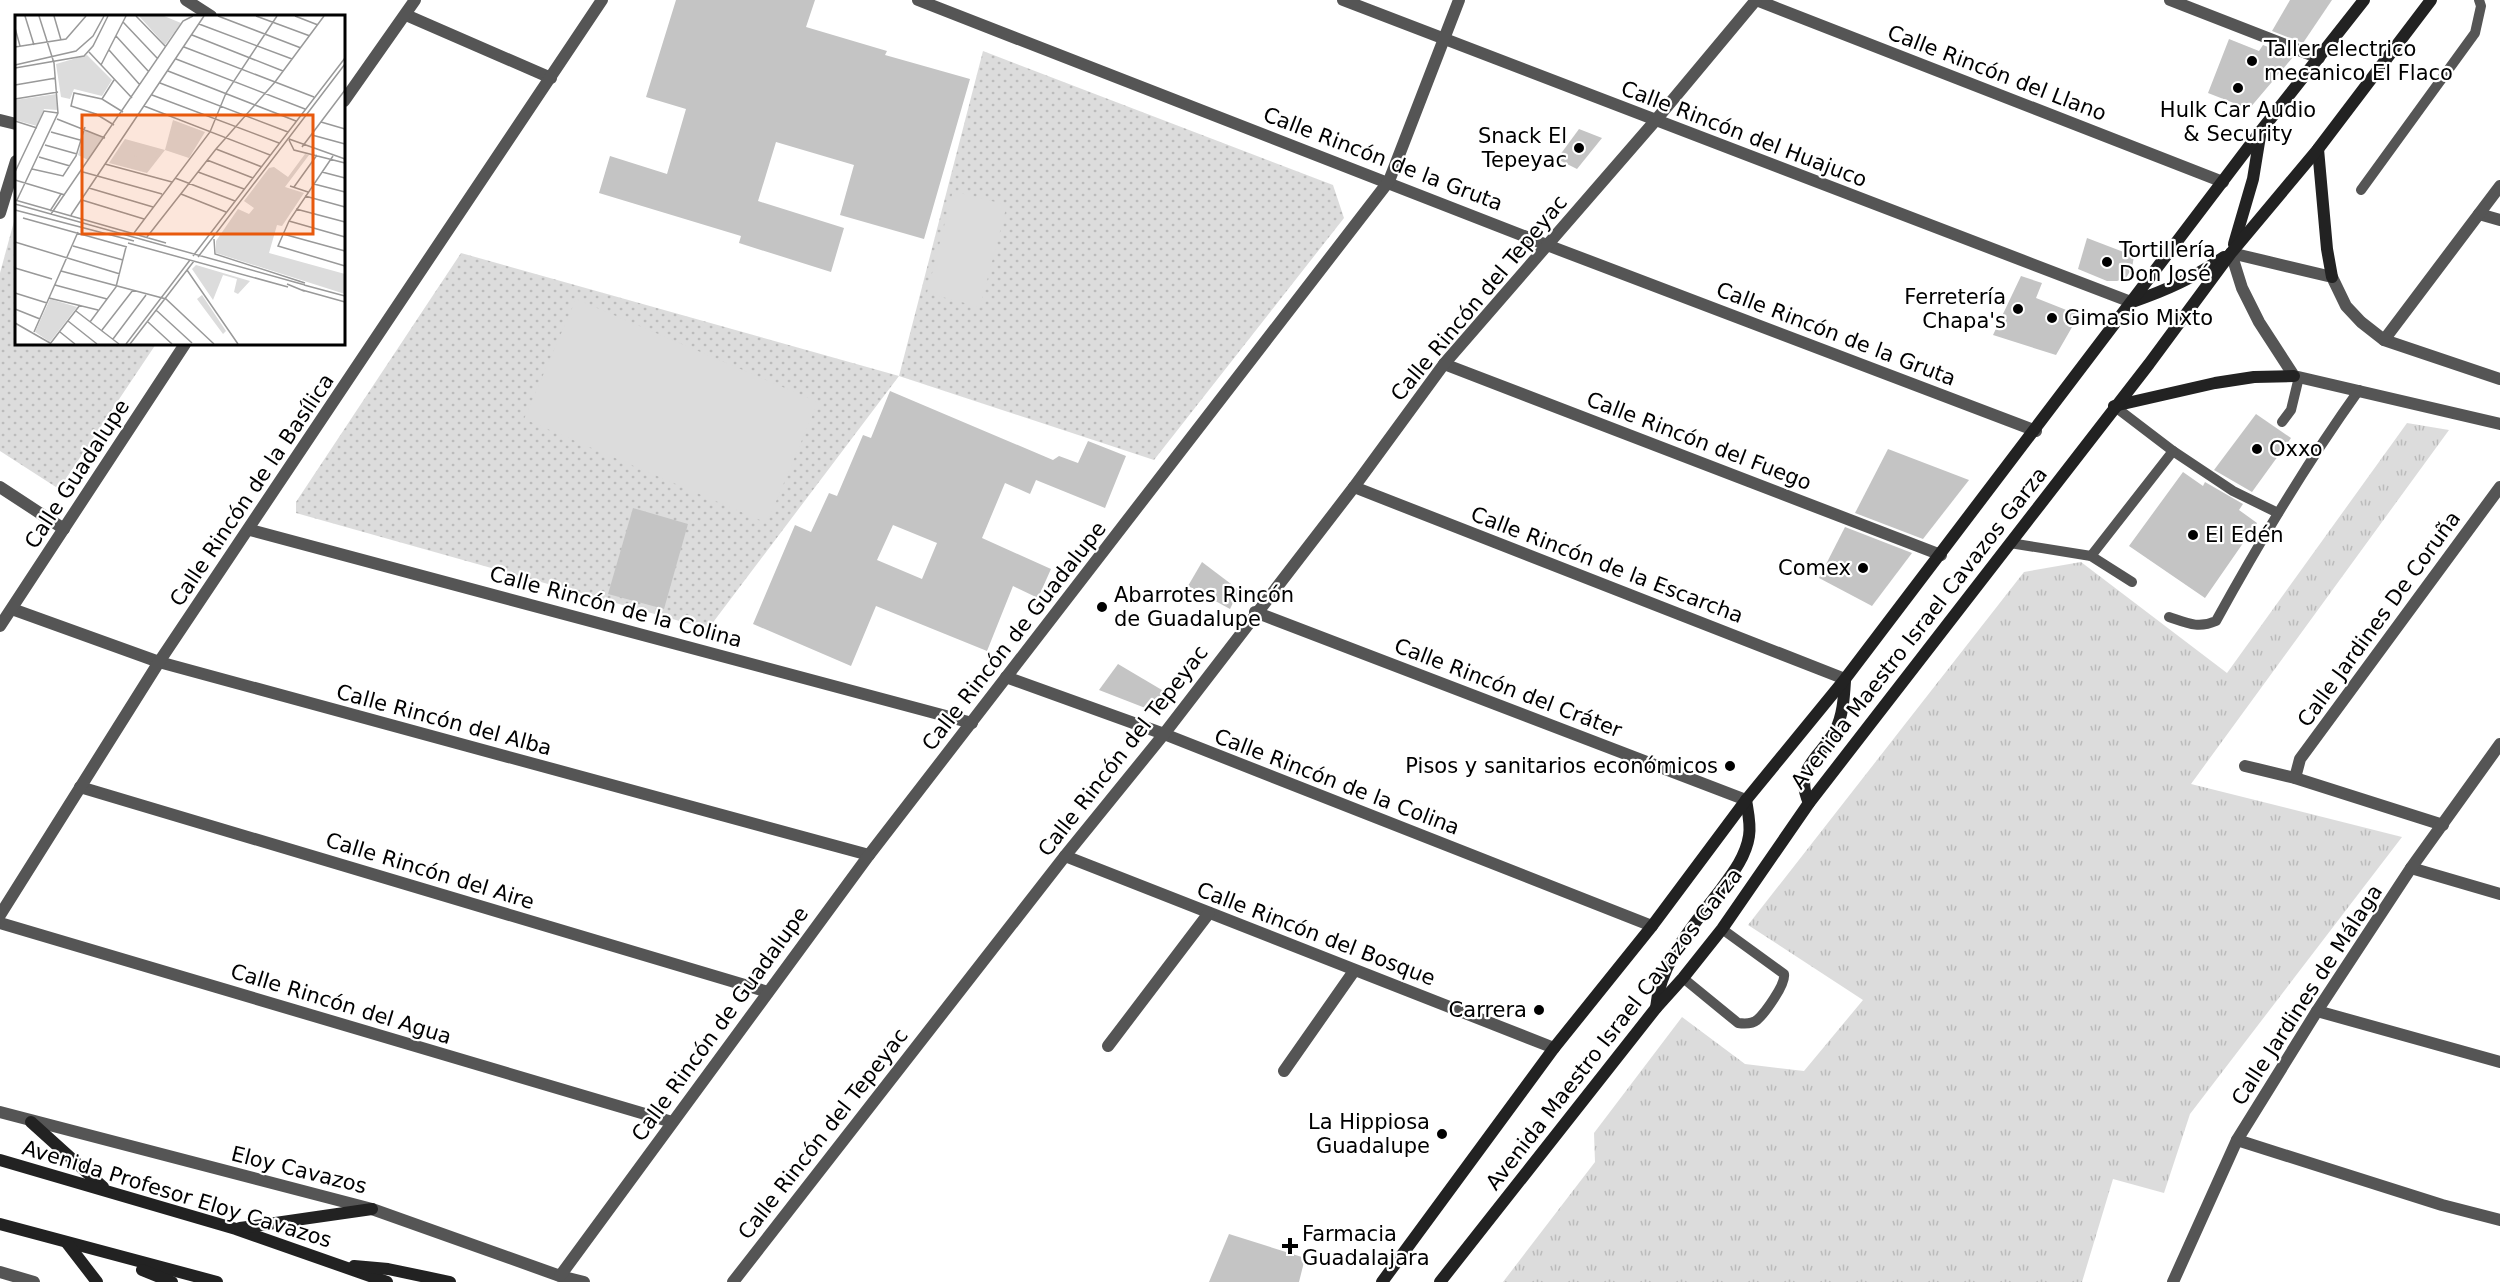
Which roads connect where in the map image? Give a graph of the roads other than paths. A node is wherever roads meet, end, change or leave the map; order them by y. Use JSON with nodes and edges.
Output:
{"nodes":[{"id":1,"x":186,"y":0,"type":"edge"},
{"id":2,"x":415,"y":0,"type":"edge"},
{"id":3,"x":602,"y":0,"type":"edge"},
{"id":4,"x":918,"y":0,"type":"edge"},
{"id":5,"x":1343,"y":0,"type":"edge"},
{"id":6,"x":1459,"y":0,"type":"edge"},
{"id":7,"x":1756,"y":0,"type":"edge"},
{"id":8,"x":2170,"y":0,"type":"edge"},
{"id":9,"x":2364,"y":0,"type":"edge"},
{"id":10,"x":2431,"y":0,"type":"edge"},
{"id":11,"x":2479,"y":0,"type":"edge"},
{"id":12,"x":209,"y":15,"type":"edge"},
{"id":13,"x":406,"y":15,"type":"junction"},
{"id":14,"x":1444,"y":38,"type":"junction"},
{"id":15,"x":2319,"y":58,"type":"junction"},
{"id":16,"x":551,"y":78,"type":"junction"},
{"id":17,"x":345,"y":100,"type":"edge"},
{"id":18,"x":0,"y":120,"type":"edge"},
{"id":19,"x":1655,"y":121,"type":"junction"},
{"id":20,"x":15,"y":124,"type":"edge"},
{"id":21,"x":2260,"y":132,"type":"junction"},
{"id":22,"x":2318,"y":149,"type":"junction"},
{"id":23,"x":15,"y":164,"type":"edge"},
{"id":24,"x":1389,"y":181,"type":"junction"},
{"id":25,"x":2223,"y":182,"type":"junction"},
{"id":26,"x":2500,"y":186,"type":"edge"},
{"id":27,"x":2361,"y":190,"type":"dead end"},
{"id":28,"x":0,"y":213,"type":"edge"},
{"id":29,"x":2479,"y":214,"type":"junction"},
{"id":30,"x":2500,"y":220,"type":"edge"},
{"id":31,"x":1547,"y":245,"type":"junction"},
{"id":32,"x":2231,"y":253,"type":"junction"},
{"id":33,"x":2332,"y":277,"type":"junction"},
{"id":34,"x":2131,"y":302,"type":"junction"},
{"id":35,"x":2384,"y":340,"type":"junction"},
{"id":36,"x":184,"y":345,"type":"edge"},
{"id":37,"x":1444,"y":364,"type":"junction"},
{"id":38,"x":2297,"y":377,"type":"junction"},
{"id":39,"x":2500,"y":379,"type":"edge"},
{"id":40,"x":2359,"y":390,"type":"junction"},
{"id":41,"x":2115,"y":406,"type":"junction"},
{"id":42,"x":2282,"y":422,"type":"dead end"},
{"id":43,"x":2500,"y":424,"type":"edge"},
{"id":44,"x":2036,"y":431,"type":"junction"},
{"id":45,"x":2173,"y":451,"type":"junction"},
{"id":46,"x":0,"y":487,"type":"edge"},
{"id":47,"x":1353,"y":487,"type":"junction"},
{"id":48,"x":2500,"y":487,"type":"edge"},
{"id":49,"x":2277,"y":513,"type":"junction"},
{"id":50,"x":64,"y":529,"type":"junction"},
{"id":51,"x":250,"y":530,"type":"junction"},
{"id":52,"x":2010,"y":543,"type":"junction"},
{"id":53,"x":1941,"y":555,"type":"junction"},
{"id":54,"x":2091,"y":556,"type":"junction"},
{"id":55,"x":2132,"y":582,"type":"dead end"},
{"id":56,"x":12,"y":609,"type":"junction"},
{"id":57,"x":1255,"y":612,"type":"junction"},
{"id":58,"x":2169,"y":617,"type":"dead end"},
{"id":59,"x":0,"y":626,"type":"edge"},
{"id":60,"x":159,"y":662,"type":"junction"},
{"id":61,"x":1006,"y":677,"type":"junction"},
{"id":62,"x":1845,"y":680,"type":"junction"},
{"id":63,"x":972,"y":723,"type":"junction"},
{"id":64,"x":1164,"y":734,"type":"junction"},
{"id":65,"x":2500,"y":744,"type":"edge"},
{"id":66,"x":2245,"y":766,"type":"dead end"},
{"id":67,"x":2295,"y":778,"type":"junction"},
{"id":68,"x":80,"y":787,"type":"junction"},
{"id":69,"x":1746,"y":800,"type":"junction"},
{"id":70,"x":1809,"y":803,"type":"junction"},
{"id":71,"x":2443,"y":825,"type":"junction"},
{"id":72,"x":869,"y":855,"type":"junction"},
{"id":73,"x":1065,"y":856,"type":"junction"},
{"id":74,"x":2411,"y":868,"type":"junction"},
{"id":75,"x":2500,"y":894,"type":"edge"},
{"id":76,"x":1209,"y":913,"type":"junction"},
{"id":77,"x":0,"y":915,"type":"edge"},
{"id":78,"x":0,"y":922,"type":"edge"},
{"id":79,"x":1652,"y":926,"type":"junction"},
{"id":80,"x":1722,"y":929,"type":"junction"},
{"id":81,"x":1354,"y":971,"type":"junction"},
{"id":82,"x":1683,"y":978,"type":"junction"},
{"id":83,"x":768,"y":992,"type":"junction"},
{"id":84,"x":1656,"y":1008,"type":"junction"},
{"id":85,"x":2317,"y":1011,"type":"junction"},
{"id":86,"x":1108,"y":1046,"type":"dead end"},
{"id":87,"x":1554,"y":1048,"type":"junction"},
{"id":88,"x":2500,"y":1062,"type":"edge"},
{"id":89,"x":1284,"y":1071,"type":"dead end"},
{"id":90,"x":0,"y":1112,"type":"edge"},
{"id":91,"x":31,"y":1122,"type":"junction"},
{"id":92,"x":672,"y":1122,"type":"junction"},
{"id":93,"x":2237,"y":1140,"type":"junction"},
{"id":94,"x":0,"y":1160,"type":"edge"},
{"id":95,"x":106,"y":1190,"type":"junction"},
{"id":96,"x":372,"y":1209,"type":"junction"},
{"id":97,"x":2500,"y":1220,"type":"edge"},
{"id":98,"x":0,"y":1224,"type":"edge"},
{"id":99,"x":236,"y":1229,"type":"junction"},
{"id":100,"x":67,"y":1243,"type":"junction"},
{"id":101,"x":102,"y":1253,"type":"junction"},
{"id":102,"x":342,"y":1266,"type":"junction"},
{"id":103,"x":0,"y":1272,"type":"edge"},
{"id":104,"x":560,"y":1275,"type":"junction"},
{"id":105,"x":13,"y":1279,"type":"edge"},
{"id":106,"x":34,"y":1282,"type":"edge"},
{"id":107,"x":97,"y":1282,"type":"edge"},
{"id":108,"x":172,"y":1282,"type":"edge"},
{"id":109,"x":217,"y":1282,"type":"edge"},
{"id":110,"x":387,"y":1282,"type":"edge"},
{"id":111,"x":450,"y":1282,"type":"edge"},
{"id":112,"x":584,"y":1282,"type":"edge"},
{"id":113,"x":733,"y":1282,"type":"edge"},
{"id":114,"x":1382,"y":1282,"type":"edge"},
{"id":115,"x":1442,"y":1282,"type":"edge"},
{"id":116,"x":2173,"y":1282,"type":"edge"}],
"edges":[{"from":1,"to":12,"type":"street"},
{"from":2,"to":13,"type":"street"},
{"from":3,"to":16,"type":"street","name":"Calle Rincón de la Basílica"},
{"from":4,"to":24,"type":"street","name":"Calle Rincón de la Gruta"},
{"from":5,"to":14,"type":"street","name":"Calle Rincón del Huajuco"},
{"from":6,"to":14,"type":"street","name":"Calle Rincón de Guadalupe"},
{"from":7,"to":19,"type":"street","name":"Calle Rincón del Tepeyac"},
{"from":7,"to":25,"type":"street","name":"Calle Rincón del Llano"},
{"from":8,"to":15,"type":"street"},
{"from":9,"to":15,"type":"main road","name":"Avenida Maestro Israel Cavazos Garza"},
{"from":10,"to":22,"type":"main road","name":"Avenida Maestro Israel Cavazos Garza"},
{"from":11,"to":27,"type":"lane"},
{"from":13,"to":16,"type":"street"},
{"from":13,"to":17,"type":"street"},
{"from":14,"to":19,"type":"street","name":"Calle Rincón del Huajuco"},
{"from":14,"to":24,"type":"street","name":"Calle Rincón de Guadalupe"},
{"from":15,"to":21,"type":"main road","name":"Avenida Maestro Israel Cavazos Garza"},
{"from":16,"to":51,"type":"street","name":"Calle Rincón de la Basílica"},
{"from":18,"to":20,"type":"street"},
{"from":19,"to":31,"type":"street","name":"Calle Rincón del Tepeyac"},
{"from":19,"to":34,"type":"street","name":"Calle Rincón del Huajuco"},
{"from":21,"to":25,"type":"main road","name":"Avenida Maestro Israel Cavazos Garza"},
{"from":21,"to":32,"type":"main road"},
{"from":22,"to":32,"type":"main road","name":"Avenida Maestro Israel Cavazos Garza"},
{"from":22,"to":33,"type":"main road"},
{"from":23,"to":28,"type":"street"},
{"from":24,"to":31,"type":"street","name":"Calle Rincón de la Gruta"},
{"from":24,"to":61,"type":"street","name":"Calle Rincón de Guadalupe"},
{"from":25,"to":34,"type":"main road","name":"Avenida Maestro Israel Cavazos Garza"},
{"from":26,"to":29,"type":"street"},
{"from":29,"to":30,"type":"street"},
{"from":29,"to":35,"type":"street"},
{"from":31,"to":37,"type":"street","name":"Calle Rincón del Tepeyac"},
{"from":31,"to":44,"type":"street","name":"Calle Rincón de la Gruta"},
{"from":32,"to":33,"type":"street"},
{"from":32,"to":34,"type":"main road"},
{"from":32,"to":38,"type":"street"},
{"from":32,"to":41,"type":"main road","name":"Avenida Maestro Israel Cavazos Garza"},
{"from":33,"to":35,"type":"street"},
{"from":34,"to":44,"type":"main road","name":"Avenida Maestro Israel Cavazos Garza"},
{"from":35,"to":39,"type":"street"},
{"from":36,"to":50,"type":"street","name":"Calle Guadalupe"},
{"from":37,"to":47,"type":"street","name":"Calle Rincón del Tepeyac"},
{"from":37,"to":53,"type":"street","name":"Calle Rincón del Fuego"},
{"from":38,"to":40,"type":"street"},
{"from":38,"to":41,"type":"main road"},
{"from":38,"to":42,"type":"lane"},
{"from":40,"to":43,"type":"street"},
{"from":40,"to":49,"type":"lane"},
{"from":41,"to":45,"type":"lane"},
{"from":41,"to":52,"type":"main road","name":"Avenida Maestro Israel Cavazos Garza"},
{"from":44,"to":53,"type":"main road","name":"Avenida Maestro Israel Cavazos Garza"},
{"from":45,"to":49,"type":"lane"},
{"from":45,"to":54,"type":"lane"},
{"from":46,"to":50,"type":"street"},
{"from":47,"to":57,"type":"street","name":"Calle Rincón del Tepeyac"},
{"from":47,"to":62,"type":"street","name":"Calle Rincón de la Escarcha"},
{"from":48,"to":67,"type":"street","name":"Calle Jardines De Coruña"},
{"from":49,"to":58,"type":"lane"},
{"from":50,"to":56,"type":"street","name":"Calle Guadalupe"},
{"from":51,"to":60,"type":"street","name":"Calle Rincón de la Basílica"},
{"from":51,"to":63,"type":"street","name":"Calle Rincón de la Colina"},
{"from":52,"to":54,"type":"lane"},
{"from":52,"to":70,"type":"main road","name":"Avenida Maestro Israel Cavazos Garza"},
{"from":53,"to":62,"type":"main road","name":"Avenida Maestro Israel Cavazos Garza"},
{"from":54,"to":55,"type":"lane"},
{"from":56,"to":59,"type":"street","name":"Calle Guadalupe"},
{"from":56,"to":60,"type":"street","name":"Calle Rincón del Alba"},
{"from":57,"to":64,"type":"street","name":"Calle Rincón del Tepeyac"},
{"from":57,"to":69,"type":"street","name":"Calle Rincón del Cráter"},
{"from":60,"to":68,"type":"street","name":"Calle Rincón de la Basílica"},
{"from":60,"to":72,"type":"street","name":"Calle Rincón del Alba"},
{"from":61,"to":63,"type":"street","name":"Calle Rincón de Guadalupe"},
{"from":61,"to":64,"type":"street","name":"Calle Rincón de la Colina"},
{"from":62,"to":69,"type":"main road","name":"Avenida Maestro Israel Cavazos Garza"},
{"from":62,"to":70,"type":"main road"},
{"from":63,"to":72,"type":"street","name":"Calle Rincón de Guadalupe"},
{"from":64,"to":73,"type":"street","name":"Calle Rincón del Tepeyac"},
{"from":64,"to":79,"type":"street","name":"Calle Rincón de la Colina"},
{"from":65,"to":71,"type":"street","name":"Calle Jardines de Málaga"},
{"from":66,"to":67,"type":"street"},
{"from":67,"to":71,"type":"street"},
{"from":68,"to":77,"type":"street","name":"Calle Rincón de la Basílica"},
{"from":68,"to":83,"type":"street","name":"Calle Rincón del Aire"},
{"from":69,"to":79,"type":"main road","name":"Avenida Maestro Israel Cavazos Garza"},
{"from":69,"to":84,"type":"main road"},
{"from":70,"to":80,"type":"main road","name":"Avenida Maestro Israel Cavazos Garza"},
{"from":71,"to":74,"type":"street","name":"Calle Jardines de Málaga"},
{"from":72,"to":83,"type":"street","name":"Calle Rincón de Guadalupe"},
{"from":73,"to":76,"type":"street","name":"Calle Rincón del Bosque"},
{"from":73,"to":113,"type":"street","name":"Calle Rincón del Tepeyac"},
{"from":74,"to":75,"type":"street"},
{"from":74,"to":85,"type":"street","name":"Calle Jardines de Málaga"},
{"from":76,"to":81,"type":"street","name":"Calle Rincón del Bosque"},
{"from":76,"to":86,"type":"street"},
{"from":78,"to":92,"type":"street","name":"Calle Rincón del Agua"},
{"from":79,"to":87,"type":"main road","name":"Avenida Maestro Israel Cavazos Garza"},
{"from":80,"to":82,"type":"main road","name":"Avenida Maestro Israel Cavazos Garza"},
{"from":80,"to":82,"type":"lane"},
{"from":81,"to":87,"type":"street","name":"Calle Rincón del Bosque"},
{"from":81,"to":89,"type":"street"},
{"from":82,"to":84,"type":"main road","name":"Avenida Maestro Israel Cavazos Garza"},
{"from":83,"to":92,"type":"street","name":"Calle Rincón de Guadalupe"},
{"from":84,"to":115,"type":"main road","name":"Avenida Maestro Israel Cavazos Garza"},
{"from":85,"to":88,"type":"street"},
{"from":85,"to":93,"type":"street","name":"Calle Jardines de Málaga"},
{"from":87,"to":114,"type":"main road","name":"Avenida Maestro Israel Cavazos Garza"},
{"from":90,"to":91,"type":"street","name":"Eloy Cavazos"},
{"from":91,"to":95,"type":"main road"},
{"from":91,"to":96,"type":"street","name":"Eloy Cavazos"},
{"from":92,"to":104,"type":"street","name":"Calle Rincón de Guadalupe"},
{"from":93,"to":97,"type":"street"},
{"from":93,"to":116,"type":"street","name":"Calle Jardines de Málaga"},
{"from":94,"to":95,"type":"main road","name":"Avenida Profesor Eloy Cavazos"},
{"from":95,"to":99,"type":"main road","name":"Avenida Profesor Eloy Cavazos"},
{"from":96,"to":99,"type":"main road"},
{"from":96,"to":104,"type":"street","name":"Eloy Cavazos"},
{"from":98,"to":100,"type":"main road"},
{"from":99,"to":102,"type":"main road","name":"Avenida Profesor Eloy Cavazos"},
{"from":100,"to":101,"type":"main road"},
{"from":100,"to":107,"type":"main road"},
{"from":101,"to":108,"type":"main road"},
{"from":101,"to":109,"type":"main road"},
{"from":102,"to":110,"type":"main road","name":"Avenida Profesor Eloy Cavazos"},
{"from":102,"to":111,"type":"main road","name":"Avenida Profesor Eloy Cavazos"},
{"from":103,"to":105,"type":"street"},
{"from":104,"to":112,"type":"street","name":"Eloy Cavazos"},
{"from":105,"to":106,"type":"street"}]}
